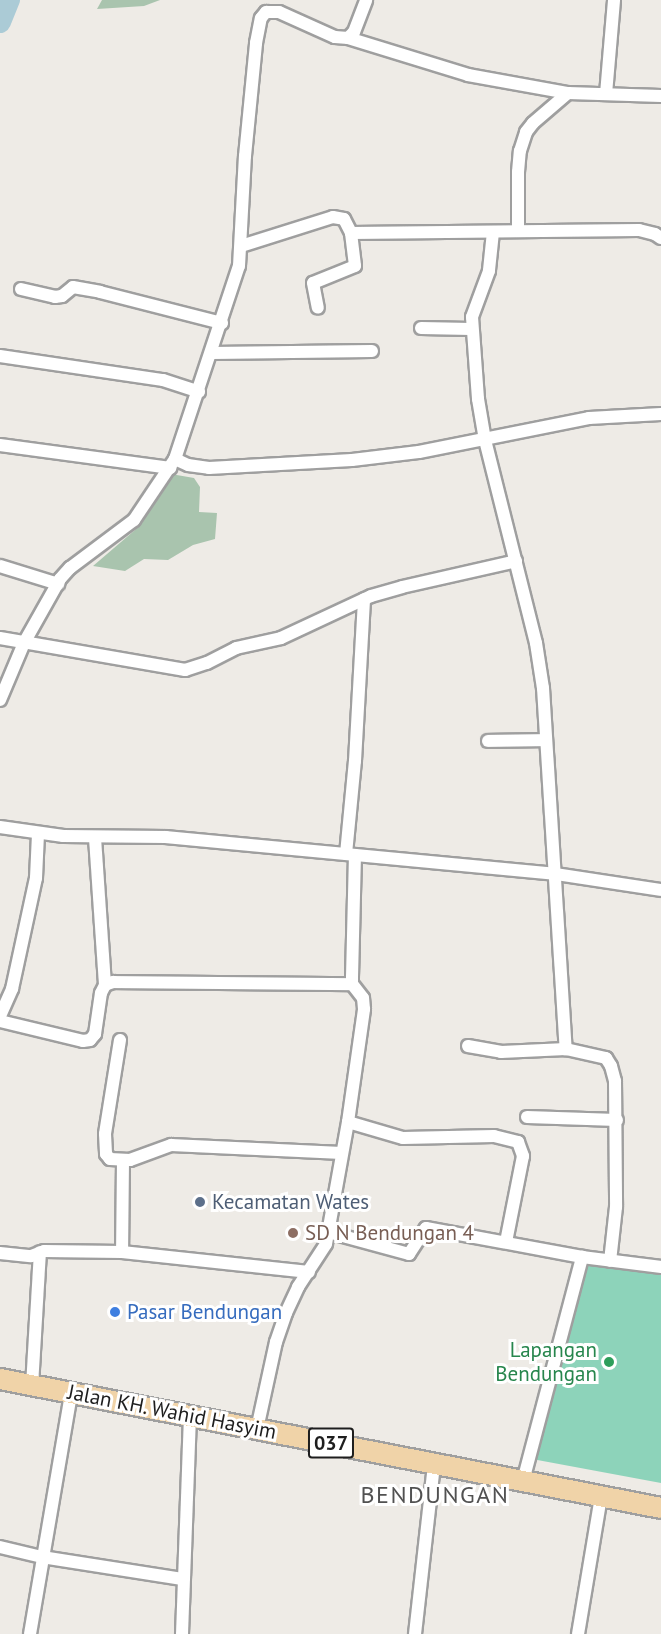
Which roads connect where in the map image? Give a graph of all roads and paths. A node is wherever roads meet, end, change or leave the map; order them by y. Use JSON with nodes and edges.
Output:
{"nodes":[{"id":1,"x":366,"y":0,"type":"edge"},
{"id":2,"x":614,"y":0,"type":"edge"},
{"id":3,"x":348,"y":38,"type":"junction"},
{"id":4,"x":568,"y":93,"type":"junction"},
{"id":5,"x":606,"y":94,"type":"junction"},
{"id":6,"x":661,"y":96,"type":"edge"},
{"id":7,"x":518,"y":230,"type":"junction"},
{"id":8,"x":493,"y":232,"type":"junction"},
{"id":9,"x":351,"y":233,"type":"junction"},
{"id":10,"x":661,"y":238,"type":"edge"},
{"id":11,"x":241,"y":246,"type":"junction"},
{"id":12,"x":21,"y":289,"type":"dead end"},
{"id":13,"x":318,"y":308,"type":"dead end"},
{"id":14,"x":222,"y":323,"type":"junction"},
{"id":15,"x":421,"y":328,"type":"dead end"},
{"id":16,"x":471,"y":329,"type":"junction"},
{"id":17,"x":372,"y":351,"type":"dead end"},
{"id":18,"x":212,"y":353,"type":"junction"},
{"id":19,"x":0,"y":356,"type":"edge"},
{"id":20,"x":199,"y":392,"type":"junction"},
{"id":21,"x":661,"y":414,"type":"edge"},
{"id":22,"x":485,"y":440,"type":"junction"},
{"id":23,"x":0,"y":445,"type":"edge"},
{"id":24,"x":173,"y":463,"type":"junction"},
{"id":25,"x":516,"y":561,"type":"junction"},
{"id":26,"x":0,"y":566,"type":"edge"},
{"id":27,"x":58,"y":584,"type":"junction"},
{"id":28,"x":364,"y":599,"type":"junction"},
{"id":29,"x":0,"y":638,"type":"edge"},
{"id":30,"x":24,"y":643,"type":"junction"},
{"id":31,"x":0,"y":700,"type":"edge"},
{"id":32,"x":546,"y":740,"type":"junction"},
{"id":33,"x":488,"y":741,"type":"dead end"},
{"id":34,"x":0,"y":827,"type":"edge"},
{"id":35,"x":38,"y":834,"type":"junction"},
{"id":36,"x":95,"y":838,"type":"junction"},
{"id":37,"x":350,"y":854,"type":"junction"},
{"id":38,"x":556,"y":874,"type":"junction"},
{"id":39,"x":661,"y":890,"type":"edge"},
{"id":40,"x":352,"y":984,"type":"junction"},
{"id":41,"x":105,"y":985,"type":"junction"},
{"id":42,"x":0,"y":1018,"type":"edge"},
{"id":43,"x":120,"y":1040,"type":"dead end"},
{"id":44,"x":468,"y":1046,"type":"dead end"},
{"id":45,"x":566,"y":1049,"type":"junction"},
{"id":46,"x":527,"y":1117,"type":"dead end"},
{"id":47,"x":617,"y":1120,"type":"junction"},
{"id":48,"x":348,"y":1122,"type":"junction"},
{"id":49,"x":342,"y":1153,"type":"junction"},
{"id":50,"x":123,"y":1161,"type":"junction"},
{"id":51,"x":328,"y":1232,"type":"junction"},
{"id":52,"x":506,"y":1242,"type":"junction"},
{"id":53,"x":40,"y":1252,"type":"junction"},
{"id":54,"x":122,"y":1252,"type":"junction"},
{"id":55,"x":0,"y":1253,"type":"edge"},
{"id":56,"x":582,"y":1257,"type":"junction"},
{"id":57,"x":610,"y":1261,"type":"junction"},
{"id":58,"x":661,"y":1267,"type":"edge"},
{"id":59,"x":309,"y":1272,"type":"junction"},
{"id":60,"x":0,"y":1379,"type":"edge"},
{"id":61,"x":32,"y":1386,"type":"junction"},
{"id":62,"x":71,"y":1393,"type":"junction"},
{"id":63,"x":190,"y":1416,"type":"junction"},
{"id":64,"x":257,"y":1429,"type":"junction"},
{"id":65,"x":434,"y":1464,"type":"junction"},
{"id":66,"x":523,"y":1481,"type":"junction"},
{"id":67,"x":601,"y":1496,"type":"junction"},
{"id":68,"x":661,"y":1508,"type":"edge"},
{"id":69,"x":0,"y":1547,"type":"edge"},
{"id":70,"x":42,"y":1557,"type":"junction"},
{"id":71,"x":182,"y":1580,"type":"junction"},
{"id":72,"x":30,"y":1634,"type":"edge"},
{"id":73,"x":182,"y":1634,"type":"edge"},
{"id":74,"x":415,"y":1634,"type":"edge"},
{"id":75,"x":578,"y":1634,"type":"edge"}],
"edges":[{"from":1,"to":3,"type":"street"},
{"from":2,"to":5,"type":"street"},
{"from":3,"to":4,"type":"street"},
{"from":3,"to":11,"type":"street"},
{"from":4,"to":5,"type":"street"},
{"from":4,"to":7,"type":"street"},
{"from":5,"to":6,"type":"street"},
{"from":7,"to":8,"type":"street"},
{"from":7,"to":10,"type":"street"},
{"from":8,"to":9,"type":"street"},
{"from":8,"to":16,"type":"street"},
{"from":9,"to":11,"type":"street"},
{"from":9,"to":13,"type":"street"},
{"from":11,"to":14,"type":"street"},
{"from":12,"to":14,"type":"street"},
{"from":14,"to":18,"type":"street"},
{"from":15,"to":16,"type":"street"},
{"from":16,"to":22,"type":"street"},
{"from":17,"to":18,"type":"street"},
{"from":18,"to":20,"type":"street"},
{"from":19,"to":20,"type":"street"},
{"from":20,"to":24,"type":"street"},
{"from":21,"to":22,"type":"street"},
{"from":22,"to":24,"type":"street"},
{"from":22,"to":25,"type":"street"},
{"from":23,"to":24,"type":"street"},
{"from":24,"to":27,"type":"street"},
{"from":25,"to":28,"type":"street"},
{"from":25,"to":32,"type":"street"},
{"from":26,"to":27,"type":"street"},
{"from":27,"to":30,"type":"street"},
{"from":28,"to":30,"type":"street"},
{"from":28,"to":37,"type":"street"},
{"from":29,"to":30,"type":"street"},
{"from":30,"to":31,"type":"street"},
{"from":32,"to":33,"type":"street"},
{"from":32,"to":38,"type":"street"},
{"from":34,"to":35,"type":"street"},
{"from":35,"to":36,"type":"street"},
{"from":35,"to":42,"type":"street"},
{"from":36,"to":37,"type":"street"},
{"from":36,"to":41,"type":"street"},
{"from":37,"to":38,"type":"street"},
{"from":37,"to":40,"type":"street"},
{"from":38,"to":39,"type":"street"},
{"from":38,"to":45,"type":"street"},
{"from":40,"to":41,"type":"street"},
{"from":40,"to":48,"type":"street"},
{"from":41,"to":42,"type":"street"},
{"from":43,"to":50,"type":"street"},
{"from":44,"to":45,"type":"street"},
{"from":45,"to":47,"type":"street"},
{"from":46,"to":47,"type":"street"},
{"from":47,"to":57,"type":"street"},
{"from":48,"to":49,"type":"street"},
{"from":48,"to":52,"type":"street"},
{"from":49,"to":50,"type":"street"},
{"from":49,"to":51,"type":"street"},
{"from":50,"to":54,"type":"street"},
{"from":51,"to":52,"type":"street"},
{"from":51,"to":59,"type":"street"},
{"from":52,"to":56,"type":"street"},
{"from":53,"to":54,"type":"street"},
{"from":53,"to":55,"type":"street"},
{"from":53,"to":61,"type":"street"},
{"from":54,"to":59,"type":"street"},
{"from":56,"to":57,"type":"street"},
{"from":56,"to":66,"type":"street"},
{"from":57,"to":58,"type":"street"},
{"from":59,"to":64,"type":"street"},
{"from":60,"to":61,"type":"main road","name":"Jalan KH. Wahid Hasyim","number":"037"},
{"from":61,"to":62,"type":"main road","name":"Jalan KH. Wahid Hasyim","number":"037"},
{"from":62,"to":63,"type":"main road","name":"Jalan KH. Wahid Hasyim","number":"037"},
{"from":62,"to":70,"type":"street"},
{"from":63,"to":64,"type":"main road","name":"Jalan KH. Wahid Hasyim","number":"037"},
{"from":63,"to":71,"type":"street"},
{"from":64,"to":65,"type":"main road","name":"Jalan KH. Wahid Hasyim","number":"037"},
{"from":65,"to":66,"type":"main road","name":"Jalan KH. Wahid Hasyim","number":"037"},
{"from":65,"to":74,"type":"street"},
{"from":66,"to":67,"type":"main road","name":"Jalan KH. Wahid Hasyim","number":"037"},
{"from":67,"to":68,"type":"main road","name":"Jalan KH. Wahid Hasyim","number":"037"},
{"from":67,"to":75,"type":"street"},
{"from":69,"to":70,"type":"street"},
{"from":70,"to":71,"type":"street"},
{"from":70,"to":72,"type":"street"},
{"from":71,"to":73,"type":"street"}]}
